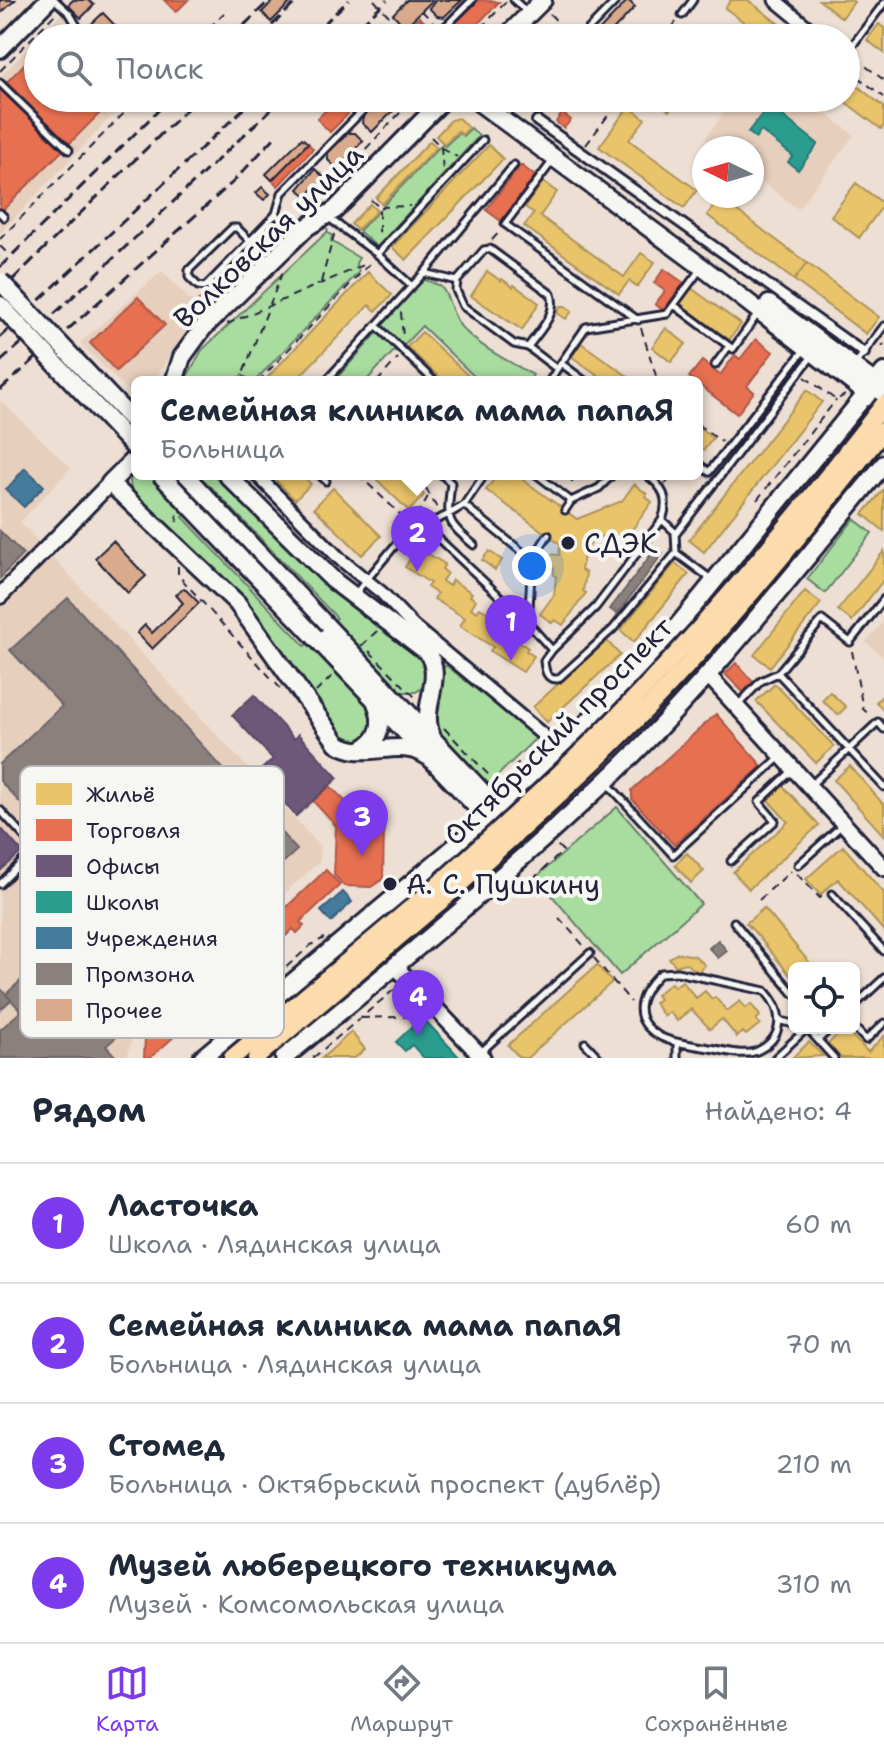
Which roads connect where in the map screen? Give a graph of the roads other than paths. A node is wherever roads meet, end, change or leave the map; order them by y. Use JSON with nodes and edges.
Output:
{"nodes":[{"id":1,"x":472,"y":0,"type":"edge"},
{"id":2,"x":511,"y":0,"type":"edge"},
{"id":3,"x":617,"y":0,"type":"edge"},
{"id":4,"x":693,"y":0,"type":"edge"},
{"id":5,"x":776,"y":0,"type":"edge"},
{"id":6,"x":47,"y":3,"type":"edge"},
{"id":7,"x":884,"y":3,"type":"edge"},
{"id":8,"x":537,"y":6,"type":"edge"},
{"id":9,"x":682,"y":15,"type":"road end"},
{"id":10,"x":26,"y":24,"type":"edge"},
{"id":11,"x":69,"y":24,"type":"edge"},
{"id":12,"x":448,"y":24,"type":"edge"},
{"id":13,"x":519,"y":24,"type":"edge"},
{"id":14,"x":594,"y":24,"type":"edge"},
{"id":15,"x":804,"y":24,"type":"edge"},
{"id":16,"x":24,"y":26,"type":"edge"},
{"id":17,"x":860,"y":35,"type":"edge"},
{"id":18,"x":0,"y":49,"type":"edge"},
{"id":19,"x":0,"y":83,"type":"edge"},
{"id":20,"x":24,"y":106,"type":"edge"},
{"id":21,"x":30,"y":112,"type":"edge"},
{"id":22,"x":361,"y":112,"type":"edge"},
{"id":23,"x":432,"y":112,"type":"edge"},
{"id":24,"x":492,"y":112,"type":"edge"},
{"id":25,"x":510,"y":112,"type":"edge"},
{"id":26,"x":537,"y":121,"type":"dead end"},
{"id":27,"x":483,"y":140,"type":"dead end"},
{"id":28,"x":69,"y":150,"type":"dead end"},
{"id":29,"x":554,"y":158,"type":"junction"},
{"id":30,"x":514,"y":165,"type":"dead end"},
{"id":31,"x":276,"y":214,"type":"junction"},
{"id":32,"x":326,"y":223,"type":"junction"},
{"id":33,"x":294,"y":232,"type":"junction"},
{"id":34,"x":251,"y":242,"type":"junction"},
{"id":35,"x":377,"y":254,"type":"junction"},
{"id":36,"x":702,"y":267,"type":"junction"},
{"id":37,"x":424,"y":273,"type":"junction"},
{"id":38,"x":0,"y":281,"type":"edge"},
{"id":39,"x":457,"y":281,"type":"junction"},
{"id":40,"x":412,"y":286,"type":"junction"},
{"id":41,"x":0,"y":305,"type":"edge"},
{"id":42,"x":674,"y":305,"type":"junction"},
{"id":43,"x":761,"y":311,"type":"junction"},
{"id":44,"x":638,"y":320,"type":"junction"},
{"id":45,"x":376,"y":325,"type":"junction"},
{"id":46,"x":884,"y":326,"type":"edge"},
{"id":47,"x":729,"y":346,"type":"junction"},
{"id":48,"x":528,"y":347,"type":"junction"},
{"id":49,"x":811,"y":349,"type":"junction"},
{"id":50,"x":859,"y":359,"type":"junction"},
{"id":51,"x":715,"y":365,"type":"dead end"},
{"id":52,"x":560,"y":367,"type":"junction"},
{"id":53,"x":176,"y":376,"type":"edge"},
{"id":54,"x":330,"y":376,"type":"edge"},
{"id":55,"x":429,"y":376,"type":"edge"},
{"id":56,"x":553,"y":376,"type":"edge"},
{"id":57,"x":576,"y":376,"type":"edge"},
{"id":58,"x":870,"y":389,"type":"edge"},
{"id":59,"x":884,"y":406,"type":"edge"},
{"id":60,"x":131,"y":419,"type":"edge"},
{"id":61,"x":884,"y":430,"type":"edge"},
{"id":62,"x":131,"y":444,"type":"edge"},
{"id":63,"x":131,"y":462,"type":"edge"},
{"id":64,"x":884,"y":464,"type":"edge"},
{"id":65,"x":703,"y":468,"type":"edge"},
{"id":66,"x":166,"y":480,"type":"edge"},
{"id":67,"x":189,"y":480,"type":"edge"},
{"id":68,"x":232,"y":480,"type":"edge"},
{"id":69,"x":262,"y":480,"type":"edge"},
{"id":70,"x":448,"y":480,"type":"edge"},
{"id":71,"x":481,"y":480,"type":"edge"},
{"id":72,"x":544,"y":480,"type":"edge"},
{"id":73,"x":607,"y":480,"type":"edge"},
{"id":74,"x":652,"y":480,"type":"edge"},
{"id":75,"x":110,"y":483,"type":"junction"},
{"id":76,"x":571,"y":501,"type":"junction"},
{"id":77,"x":464,"y":505,"type":"junction"},
{"id":78,"x":565,"y":510,"type":"dead end"},
{"id":79,"x":445,"y":517,"type":"junction"},
{"id":80,"x":662,"y":520,"type":"junction"},
{"id":81,"x":424,"y":525,"type":"junction"},
{"id":82,"x":548,"y":535,"type":"dead end"},
{"id":83,"x":675,"y":535,"type":"junction"},
{"id":84,"x":474,"y":545,"type":"dead end"},
{"id":85,"x":676,"y":553,"type":"junction"},
{"id":86,"x":532,"y":560,"type":"junction"},
{"id":87,"x":367,"y":581,"type":"junction"},
{"id":88,"x":715,"y":582,"type":"junction"},
{"id":89,"x":0,"y":596,"type":"edge"},
{"id":90,"x":352,"y":597,"type":"junction"},
{"id":91,"x":884,"y":599,"type":"edge"},
{"id":92,"x":528,"y":623,"type":"junction"},
{"id":93,"x":322,"y":632,"type":"junction"},
{"id":94,"x":667,"y":639,"type":"junction"},
{"id":95,"x":552,"y":650,"type":"junction"},
{"id":96,"x":778,"y":673,"type":"junction"},
{"id":97,"x":706,"y":675,"type":"junction"},
{"id":98,"x":433,"y":684,"type":"junction"},
{"id":99,"x":381,"y":696,"type":"junction"},
{"id":100,"x":736,"y":707,"type":"junction"},
{"id":101,"x":884,"y":729,"type":"edge"},
{"id":102,"x":431,"y":748,"type":"junction"},
{"id":103,"x":849,"y":749,"type":"junction"},
{"id":104,"x":355,"y":750,"type":"junction"},
{"id":105,"x":561,"y":750,"type":"junction"},
{"id":106,"x":781,"y":756,"type":"junction"},
{"id":107,"x":793,"y":770,"type":"junction"},
{"id":108,"x":605,"y":781,"type":"junction"},
{"id":109,"x":809,"y":787,"type":"junction"},
{"id":110,"x":884,"y":787,"type":"edge"},
{"id":111,"x":498,"y":808,"type":"junction"},
{"id":112,"x":0,"y":810,"type":"edge"},
{"id":113,"x":843,"y":824,"type":"junction"},
{"id":114,"x":481,"y":825,"type":"junction"},
{"id":115,"x":20,"y":834,"type":"edge"},
{"id":116,"x":530,"y":848,"type":"junction"},
{"id":117,"x":881,"y":858,"type":"edge"},
{"id":118,"x":731,"y":861,"type":"dead end"},
{"id":119,"x":798,"y":865,"type":"dead end"},
{"id":120,"x":20,"y":866,"type":"edge"},
{"id":121,"x":0,"y":884,"type":"edge"},
{"id":122,"x":832,"y":894,"type":"road end"},
{"id":123,"x":436,"y":896,"type":"junction"},
{"id":124,"x":734,"y":922,"type":"dead end"},
{"id":125,"x":884,"y":951,"type":"edge"},
{"id":126,"x":590,"y":953,"type":"road end"},
{"id":127,"x":396,"y":967,"type":"junction"},
{"id":128,"x":884,"y":978,"type":"edge"},
{"id":129,"x":788,"y":987,"type":"edge"},
{"id":130,"x":284,"y":990,"type":"edge"},
{"id":131,"x":860,"y":1000,"type":"edge"},
{"id":132,"x":284,"y":1017,"type":"edge"},
{"id":133,"x":781,"y":1021,"type":"junction"},
{"id":134,"x":788,"y":1023,"type":"edge"},
{"id":135,"x":884,"y":1023,"type":"edge"},
{"id":136,"x":284,"y":1033,"type":"edge"},
{"id":137,"x":801,"y":1034,"type":"edge"},
{"id":138,"x":812,"y":1034,"type":"edge"},
{"id":139,"x":824,"y":1034,"type":"edge"},
{"id":140,"x":860,"y":1034,"type":"edge"},
{"id":141,"x":226,"y":1038,"type":"edge"},
{"id":142,"x":257,"y":1038,"type":"edge"},
{"id":143,"x":278,"y":1038,"type":"edge"},
{"id":144,"x":818,"y":1040,"type":"junction"},
{"id":145,"x":677,"y":1042,"type":"junction"},
{"id":146,"x":585,"y":1043,"type":"dead end"},
{"id":147,"x":481,"y":1056,"type":"edge"},
{"id":148,"x":831,"y":1057,"type":"edge"},
{"id":149,"x":202,"y":1058,"type":"edge"},
{"id":150,"x":232,"y":1058,"type":"edge"},
{"id":151,"x":256,"y":1058,"type":"edge"},
{"id":152,"x":284,"y":1058,"type":"edge"},
{"id":153,"x":599,"y":1058,"type":"edge"},
{"id":154,"x":677,"y":1058,"type":"edge"},
{"id":155,"x":775,"y":1058,"type":"edge"}],
"edges":[{"from":1,"to":12,"type":"lane"},
{"from":2,"to":8,"type":"lane"},
{"from":3,"to":14,"type":"lane"},
{"from":4,"to":9,"type":"lane"},
{"from":5,"to":15,"type":"street"},
{"from":6,"to":10,"type":"main road"},
{"from":6,"to":11,"type":"lane"},
{"from":7,"to":17,"type":"lane"},
{"from":8,"to":13,"type":"main road"},
{"from":16,"to":18,"type":"main road"},
{"from":19,"to":20,"type":"lane"},
{"from":21,"to":28,"type":"lane"},
{"from":22,"to":31,"type":"lane"},
{"from":23,"to":32,"type":"main road","name":"Волковская улица"},
{"from":24,"to":29,"type":"main road"},
{"from":25,"to":50,"type":"main road"},
{"from":26,"to":50,"type":"street"},
{"from":27,"to":35,"type":"lane"},
{"from":29,"to":36,"type":"main road"},
{"from":29,"to":44,"type":"lane"},
{"from":30,"to":37,"type":"lane"},
{"from":31,"to":33,"type":"lane"},
{"from":31,"to":34,"type":"lane"},
{"from":32,"to":33,"type":"main road","name":"Волковская улица"},
{"from":32,"to":35,"type":"lane"},
{"from":33,"to":53,"type":"main road","name":"Волковская улица"},
{"from":34,"to":34,"type":"lane"},
{"from":35,"to":40,"type":"lane"},
{"from":36,"to":42,"type":"lane"},
{"from":36,"to":43,"type":"main road"},
{"from":37,"to":39,"type":"lane"},
{"from":37,"to":40,"type":"lane"},
{"from":38,"to":60,"type":"main road","bridge":true},
{"from":39,"to":48,"type":"lane"},
{"from":39,"to":48,"type":"lane"},
{"from":40,"to":45,"type":"lane"},
{"from":41,"to":62,"type":"main road","bridge":true},
{"from":42,"to":44,"type":"lane"},
{"from":42,"to":47,"type":"lane"},
{"from":43,"to":47,"type":"lane"},
{"from":43,"to":49,"type":"main road"},
{"from":44,"to":52,"type":"lane"},
{"from":45,"to":54,"type":"lane"},
{"from":45,"to":55,"type":"lane"},
{"from":46,"to":50,"type":"lane"},
{"from":47,"to":51,"type":"lane"},
{"from":48,"to":52,"type":"lane"},
{"from":49,"to":58,"type":"main road"},
{"from":49,"to":65,"type":"lane"},
{"from":49,"to":83,"type":"lane"},
{"from":50,"to":58,"type":"main road"},
{"from":52,"to":56,"type":"lane"},
{"from":52,"to":57,"type":"lane"},
{"from":58,"to":59,"type":"main road"},
{"from":58,"to":88,"type":"main road"},
{"from":59,"to":123,"type":"main road","name":"Октябрьский проспект","bridge":true},
{"from":61,"to":123,"type":"main road","name":"Октябрьский проспект","bridge":true},
{"from":63,"to":75,"type":"main road"},
{"from":64,"to":97,"type":"main road"},
{"from":66,"to":93,"type":"main road","bridge":true},
{"from":67,"to":93,"type":"main road"},
{"from":68,"to":90,"type":"main road"},
{"from":69,"to":87,"type":"street"},
{"from":70,"to":79,"type":"lane"},
{"from":71,"to":77,"type":"lane"},
{"from":72,"to":76,"type":"lane"},
{"from":73,"to":76,"type":"lane"},
{"from":74,"to":80,"type":"lane"},
{"from":75,"to":89,"type":"street"},
{"from":75,"to":104,"type":"main road"},
{"from":76,"to":78,"type":"lane"},
{"from":77,"to":79,"type":"lane"},
{"from":77,"to":86,"type":"lane"},
{"from":79,"to":81,"type":"lane"},
{"from":79,"to":84,"type":"lane"},
{"from":80,"to":83,"type":"lane"},
{"from":80,"to":95,"type":"lane"},
{"from":81,"to":87,"type":"lane"},
{"from":81,"to":92,"type":"lane"},
{"from":82,"to":86,"type":"lane"},
{"from":83,"to":85,"type":"lane"},
{"from":85,"to":88,"type":"lane"},
{"from":85,"to":95,"type":"lane"},
{"from":86,"to":92,"type":"lane"},
{"from":87,"to":90,"type":"lane"},
{"from":87,"to":105,"type":"street"},
{"from":88,"to":94,"type":"main road"},
{"from":90,"to":98,"type":"main road"},
{"from":91,"to":96,"type":"lane"},
{"from":92,"to":95,"type":"lane"},
{"from":93,"to":99,"type":"main road"},
{"from":94,"to":97,"type":"street"},
{"from":94,"to":105,"type":"main road"},
{"from":96,"to":100,"type":"lane"},
{"from":96,"to":103,"type":"lane"},
{"from":97,"to":100,"type":"street"},
{"from":97,"to":108,"type":"main road"},
{"from":98,"to":99,"type":"main road"},
{"from":98,"to":102,"type":"main road"},
{"from":99,"to":102,"type":"main road"},
{"from":99,"to":104,"type":"main road"},
{"from":100,"to":106,"type":"street"},
{"from":101,"to":103,"type":"lane"},
{"from":102,"to":104,"type":"main road"},
{"from":102,"to":111,"type":"main road"},
{"from":102,"to":114,"type":"main road"},
{"from":103,"to":109,"type":"lane"},
{"from":103,"to":110,"type":"lane"},
{"from":105,"to":111,"type":"main road"},
{"from":106,"to":107,"type":"street"},
{"from":106,"to":108,"type":"lane"},
{"from":107,"to":109,"type":"street"},
{"from":107,"to":118,"type":"lane"},
{"from":108,"to":116,"type":"main road"},
{"from":109,"to":113,"type":"street"},
{"from":111,"to":114,"type":"main road"},
{"from":111,"to":116,"type":"main road"},
{"from":112,"to":115,"type":"lane"},
{"from":113,"to":117,"type":"street"},
{"from":113,"to":119,"type":"lane"},
{"from":114,"to":130,"type":"main road"},
{"from":116,"to":127,"type":"main road"},
{"from":120,"to":121,"type":"lane"},
{"from":122,"to":125,"type":"lane"},
{"from":123,"to":132,"type":"main road","name":"Октябрьский проспект"},
{"from":123,"to":136,"type":"main road","name":"Октябрьский проспект"},
{"from":124,"to":129,"type":"lane"},
{"from":126,"to":147,"type":"lane"},
{"from":127,"to":147,"type":"street"},
{"from":127,"to":152,"type":"main road"},
{"from":128,"to":131,"type":"lane"},
{"from":133,"to":134,"type":"lane"},
{"from":133,"to":145,"type":"lane"},
{"from":133,"to":145,"type":"lane"},
{"from":135,"to":140,"type":"lane"},
{"from":137,"to":155,"type":"lane"},
{"from":138,"to":144,"type":"lane"},
{"from":139,"to":144,"type":"lane"},
{"from":141,"to":149,"type":"main road"},
{"from":142,"to":150,"type":"main road","name":"Октябрьский проспект"},
{"from":143,"to":151,"type":"main road","name":"Октябрьский проспект"},
{"from":144,"to":148,"type":"lane"},
{"from":145,"to":154,"type":"lane"},
{"from":146,"to":153,"type":"lane"}]}
